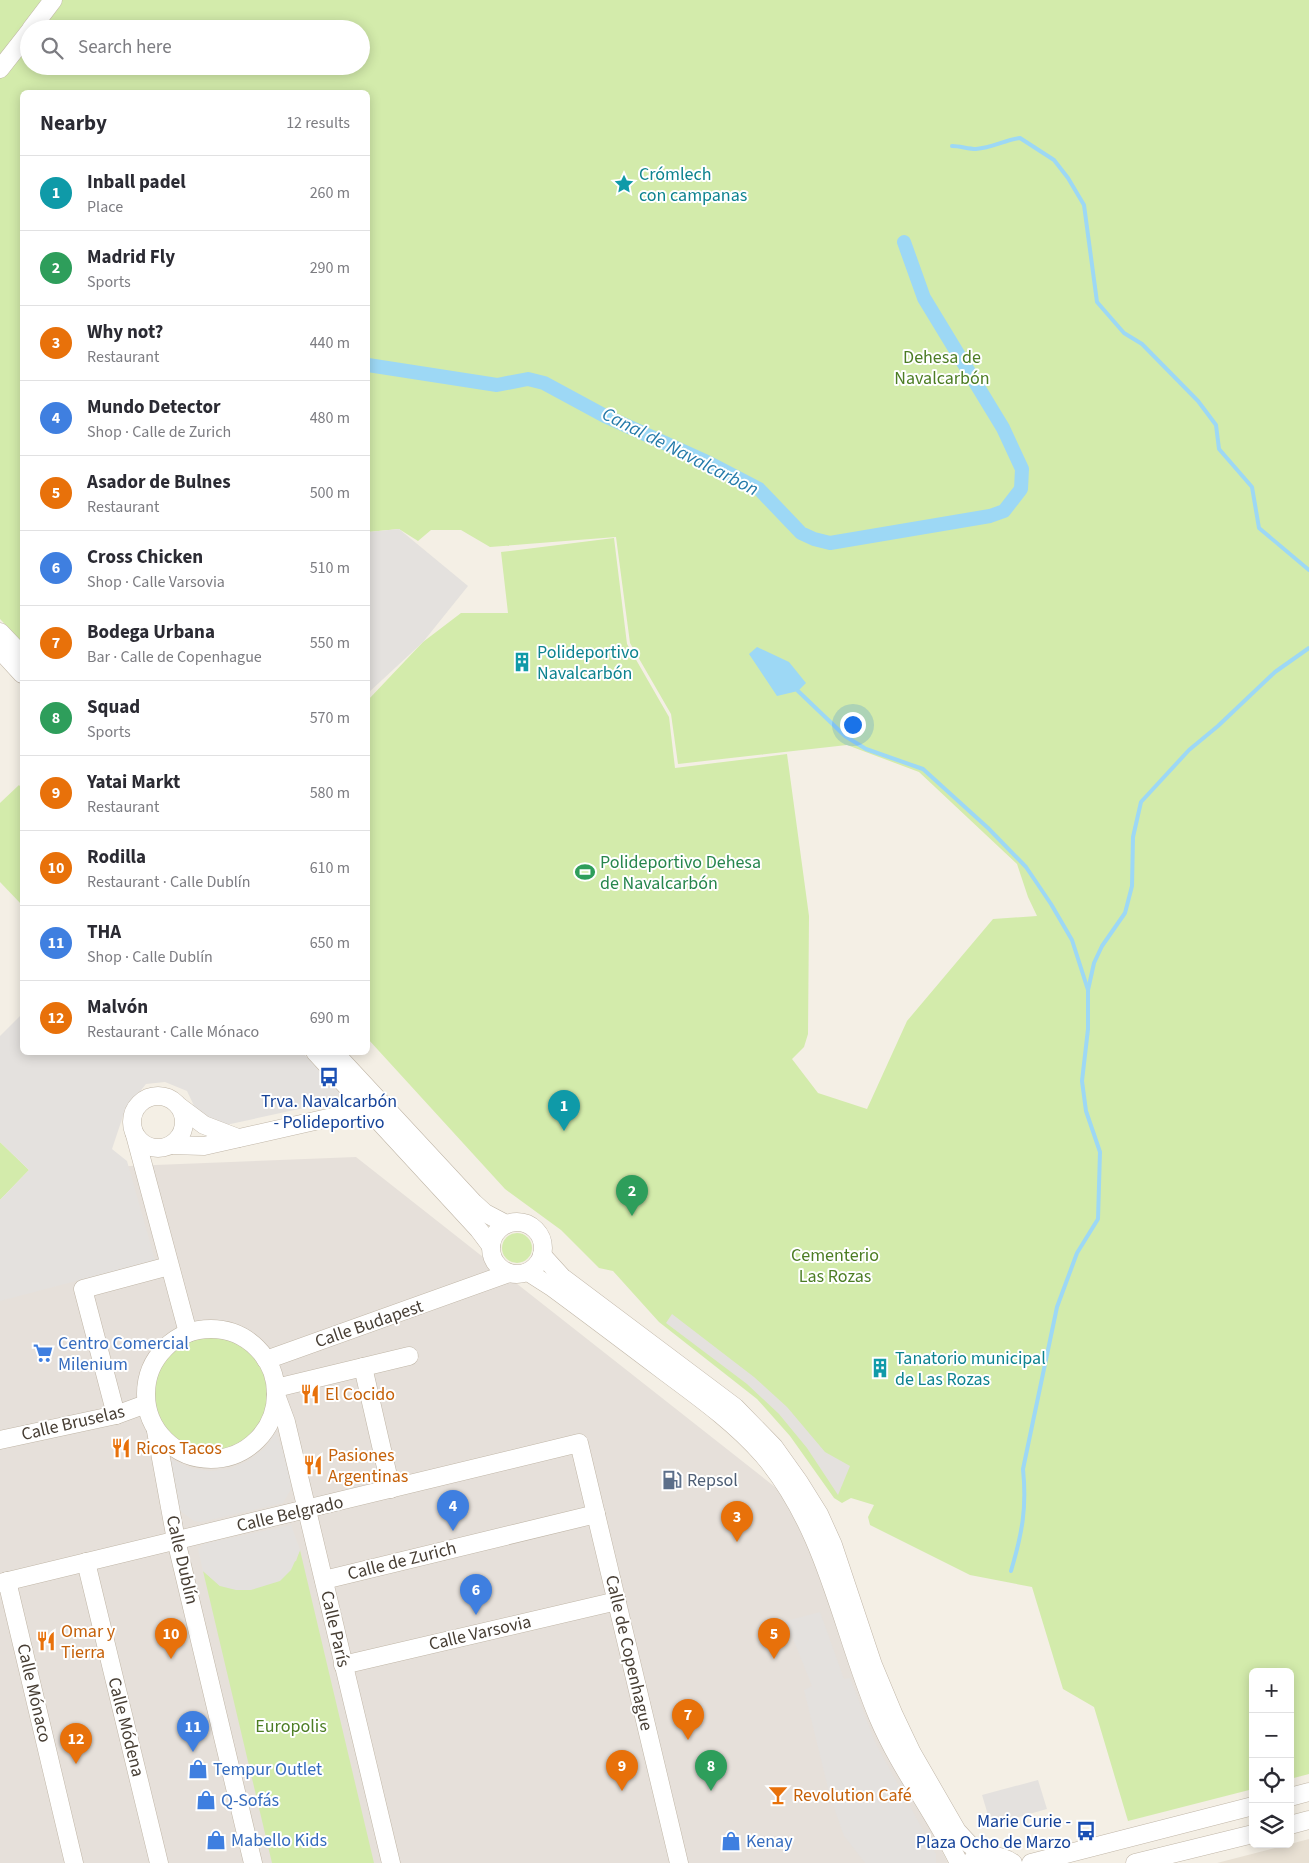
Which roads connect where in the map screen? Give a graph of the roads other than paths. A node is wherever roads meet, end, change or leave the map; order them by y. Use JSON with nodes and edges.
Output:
{"nodes":[{"id":1,"x":53,"y":0,"type":"edge"},
{"id":2,"x":38,"y":20,"type":"edge"},
{"id":3,"x":20,"y":43,"type":"edge"},
{"id":4,"x":0,"y":68,"type":"edge"},
{"id":5,"x":0,"y":632,"type":"edge"},
{"id":6,"x":0,"y":650,"type":"edge"},
{"id":7,"x":20,"y":653,"type":"edge"},
{"id":8,"x":20,"y":672,"type":"edge"},
{"id":9,"x":318,"y":1055,"type":"edge"},
{"id":10,"x":337,"y":1055,"type":"edge"},
{"id":11,"x":361,"y":1104,"type":"junction"},
{"id":12,"x":180,"y":1107,"type":"junction"},
{"id":13,"x":135,"y":1135,"type":"junction"},
{"id":14,"x":238,"y":1138,"type":"junction"},
{"id":15,"x":170,"y":1146,"type":"junction"},
{"id":16,"x":147,"y":1186,"type":"junction"},
{"id":17,"x":506,"y":1224,"type":"junction"},
{"id":18,"x":492,"y":1252,"type":"junction"},
{"id":19,"x":542,"y":1255,"type":"junction"},
{"id":20,"x":169,"y":1266,"type":"junction"},
{"id":21,"x":528,"y":1272,"type":"junction"},
{"id":22,"x":509,"y":1273,"type":"junction"},
{"id":23,"x":471,"y":1286,"type":"junction"},
{"id":24,"x":188,"y":1333,"type":"junction"},
{"id":25,"x":409,"y":1356,"type":"dead end"},
{"id":26,"x":266,"y":1360,"type":"junction"},
{"id":27,"x":363,"y":1367,"type":"junction"},
{"id":28,"x":276,"y":1392,"type":"junction"},
{"id":29,"x":146,"y":1404,"type":"junction"},
{"id":30,"x":116,"y":1415,"type":"junction"},
{"id":31,"x":156,"y":1431,"type":"junction"},
{"id":32,"x":0,"y":1440,"type":"edge"},
{"id":33,"x":579,"y":1443,"type":"joint"},
{"id":34,"x":391,"y":1489,"type":"junction"},
{"id":35,"x":307,"y":1510,"type":"junction"},
{"id":36,"x":596,"y":1514,"type":"junction"},
{"id":37,"x":176,"y":1540,"type":"junction"},
{"id":38,"x":86,"y":1562,"type":"junction"},
{"id":39,"x":324,"y":1580,"type":"junction"},
{"id":40,"x":3,"y":1582,"type":"edge"},
{"id":41,"x":617,"y":1601,"type":"junction"},
{"id":42,"x":343,"y":1665,"type":"junction"},
{"id":43,"x":1309,"y":1792,"type":"edge"},
{"id":44,"x":1294,"y":1796,"type":"edge"},
{"id":45,"x":1249,"y":1807,"type":"edge"},
{"id":46,"x":1309,"y":1820,"type":"edge"},
{"id":47,"x":1294,"y":1824,"type":"edge"},
{"id":48,"x":1249,"y":1835,"type":"edge"},
{"id":49,"x":984,"y":1855,"type":"junction"},
{"id":50,"x":74,"y":1863,"type":"edge"},
{"id":51,"x":159,"y":1863,"type":"edge"},
{"id":52,"x":253,"y":1863,"type":"edge"},
{"id":53,"x":391,"y":1863,"type":"edge"},
{"id":54,"x":680,"y":1863,"type":"edge"},
{"id":55,"x":959,"y":1863,"type":"edge"},
{"id":56,"x":966,"y":1863,"type":"edge"},
{"id":57,"x":1013,"y":1863,"type":"edge"},
{"id":58,"x":1031,"y":1863,"type":"edge"},
{"id":59,"x":1135,"y":1863,"type":"edge"}],
"edges":[{"from":1,"to":2,"type":"street"},
{"from":3,"to":4,"type":"street"},
{"from":5,"to":7,"type":"street"},
{"from":6,"to":8,"type":"street"},
{"from":9,"to":11,"type":"street"},
{"from":10,"to":17,"type":"street"},
{"from":11,"to":14,"type":"street"},
{"from":11,"to":18,"type":"street"},
{"from":12,"to":13,"type":"street"},
{"from":12,"to":14,"type":"street"},
{"from":12,"to":15,"type":"street"},
{"from":13,"to":15,"type":"street"},
{"from":13,"to":16,"type":"street"},
{"from":14,"to":15,"type":"street"},
{"from":15,"to":16,"type":"street"},
{"from":16,"to":20,"type":"street"},
{"from":17,"to":18,"type":"street"},
{"from":17,"to":19,"type":"street"},
{"from":18,"to":22,"type":"street"},
{"from":18,"to":23,"type":"street"},
{"from":19,"to":21,"type":"street"},
{"from":19,"to":49,"type":"street"},
{"from":20,"to":24,"type":"street"},
{"from":20,"to":30,"type":"street"},
{"from":21,"to":22,"type":"street"},
{"from":21,"to":55,"type":"street"},
{"from":22,"to":23,"type":"street","name":"Calle Budapest"},
{"from":23,"to":26,"type":"street","name":"Calle Budapest"},
{"from":24,"to":26,"type":"street"},
{"from":24,"to":29,"type":"street"},
{"from":25,"to":27,"type":"street"},
{"from":26,"to":28,"type":"street"},
{"from":27,"to":28,"type":"street"},
{"from":27,"to":34,"type":"street"},
{"from":28,"to":31,"type":"street"},
{"from":28,"to":35,"type":"street","name":"Calle París"},
{"from":29,"to":30,"type":"street","name":"Calle Bruselas"},
{"from":29,"to":31,"type":"street"},
{"from":30,"to":32,"type":"street","name":"Calle Bruselas"},
{"from":31,"to":37,"type":"street","name":"Calle Dublín"},
{"from":33,"to":34,"type":"street","name":"Calle Belgrado"},
{"from":33,"to":36,"type":"street","name":"Calle de Copenhague"},
{"from":34,"to":35,"type":"street","name":"Calle Belgrado"},
{"from":35,"to":37,"type":"street","name":"Calle Belgrado"},
{"from":35,"to":39,"type":"street","name":"Calle París"},
{"from":36,"to":39,"type":"street","name":"Calle de Zurich"},
{"from":36,"to":41,"type":"street","name":"Calle de Copenhague"},
{"from":37,"to":38,"type":"street","name":"Calle Belgrado"},
{"from":37,"to":52,"type":"street","name":"Calle Dublín"},
{"from":38,"to":40,"type":"street","name":"Calle Belgrado"},
{"from":38,"to":51,"type":"street","name":"Calle Módena"},
{"from":39,"to":42,"type":"street","name":"Calle París"},
{"from":40,"to":50,"type":"street","name":"Calle Mónaco"},
{"from":41,"to":42,"type":"street","name":"Calle Varsovia"},
{"from":41,"to":54,"type":"street","name":"Calle de Copenhague"},
{"from":42,"to":53,"type":"street","name":"Calle París"},
{"from":43,"to":44,"type":"street"},
{"from":45,"to":58,"type":"street"},
{"from":46,"to":47,"type":"street"},
{"from":48,"to":59,"type":"street"},
{"from":49,"to":56,"type":"street"},
{"from":49,"to":57,"type":"street"}]}
